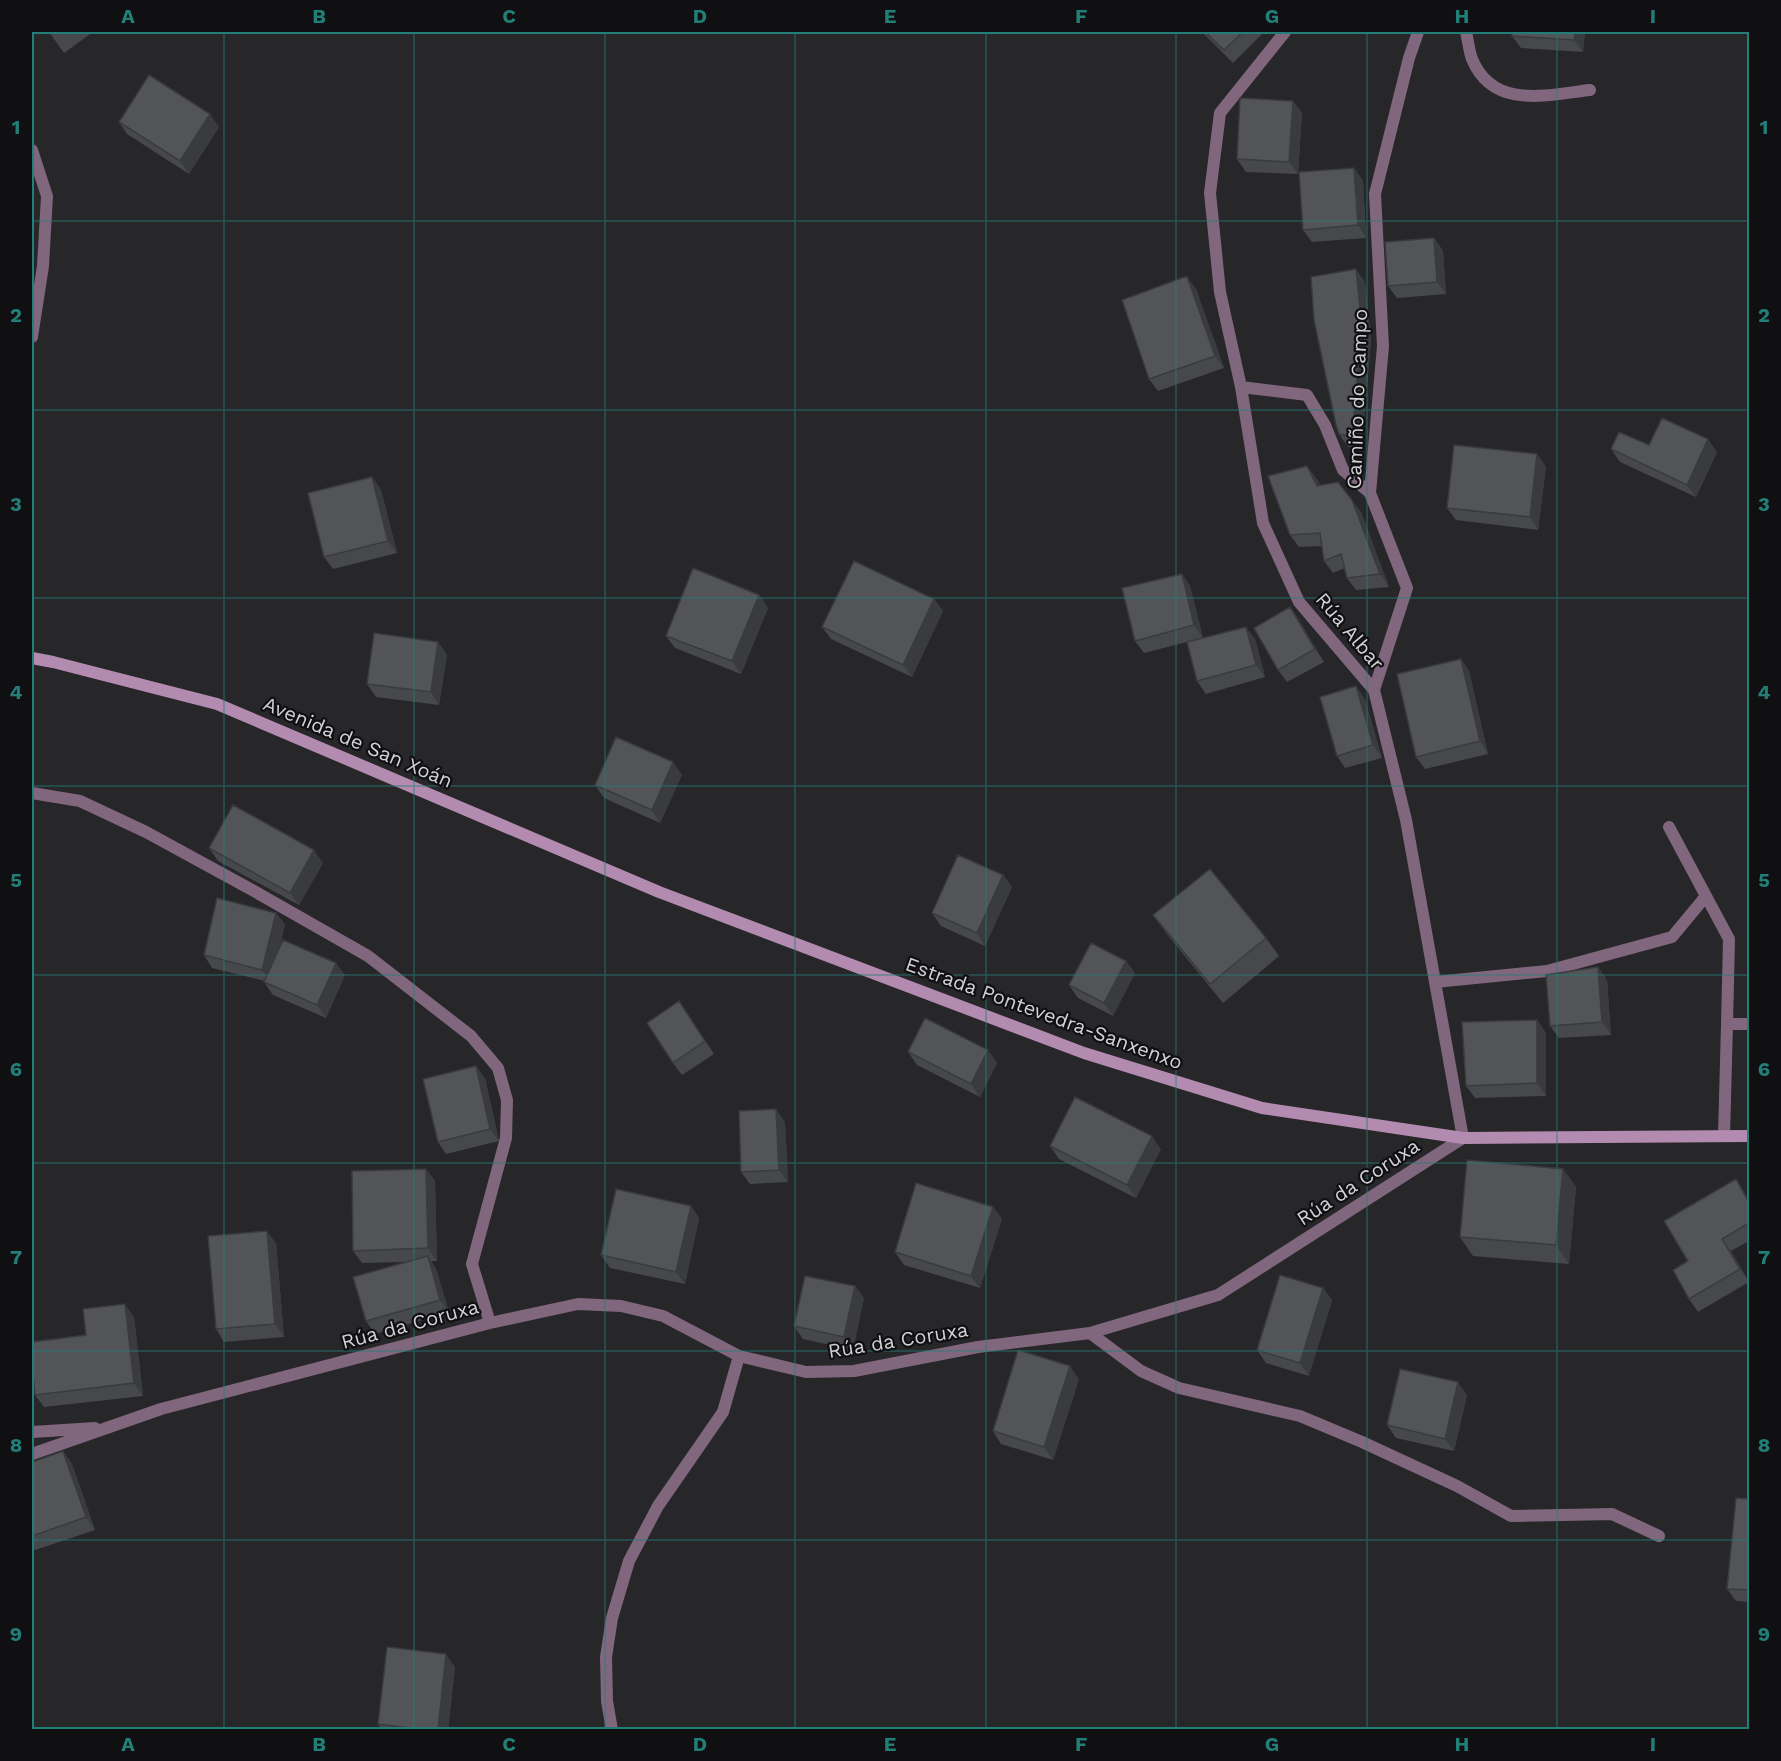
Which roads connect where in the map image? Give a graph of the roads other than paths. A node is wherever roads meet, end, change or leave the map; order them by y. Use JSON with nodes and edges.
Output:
{"nodes":[{"id":1,"x":1285,"y":32,"type":"edge"},
{"id":2,"x":1418,"y":32,"type":"edge"},
{"id":3,"x":1466,"y":32,"type":"edge"},
{"id":4,"x":1590,"y":90,"type":"dead end"},
{"id":5,"x":32,"y":150,"type":"edge"},
{"id":6,"x":32,"y":337,"type":"edge"},
{"id":7,"x":1241,"y":387,"type":"junction"},
{"id":8,"x":1370,"y":493,"type":"junction"},
{"id":9,"x":32,"y":658,"type":"edge"},
{"id":10,"x":1374,"y":690,"type":"junction"},
{"id":11,"x":32,"y":793,"type":"edge"},
{"id":12,"x":1669,"y":827,"type":"dead end"},
{"id":13,"x":659,"y":892,"type":"joint"},
{"id":14,"x":1706,"y":896,"type":"junction"},
{"id":15,"x":1435,"y":982,"type":"junction"},
{"id":16,"x":1727,"y":1024,"type":"junction"},
{"id":17,"x":1749,"y":1024,"type":"edge"},
{"id":18,"x":1724,"y":1136,"type":"junction"},
{"id":19,"x":1749,"y":1136,"type":"edge"},
{"id":20,"x":1463,"y":1138,"type":"junction"},
{"id":21,"x":490,"y":1323,"type":"junction"},
{"id":22,"x":1090,"y":1333,"type":"junction"},
{"id":23,"x":739,"y":1356,"type":"junction"},
{"id":24,"x":111,"y":1427,"type":"junction"},
{"id":25,"x":32,"y":1432,"type":"edge"},
{"id":26,"x":32,"y":1454,"type":"edge"},
{"id":27,"x":1659,"y":1536,"type":"dead end"},
{"id":28,"x":612,"y":1730,"type":"edge"}],
"edges":[{"from":1,"to":7,"type":"street","name":"Rúa Albar"},
{"from":2,"to":8,"type":"street","name":"Camiño do Campo"},
{"from":3,"to":4,"type":"street"},
{"from":5,"to":6,"type":"street"},
{"from":7,"to":8,"type":"street"},
{"from":7,"to":10,"type":"street","name":"Rúa Albar"},
{"from":8,"to":10,"type":"street","name":"Camiño do Campo"},
{"from":9,"to":13,"type":"main road","name":"Avenida de San Xoán"},
{"from":10,"to":15,"type":"street","name":"Rúa Albar"},
{"from":11,"to":21,"type":"street"},
{"from":12,"to":14,"type":"street"},
{"from":13,"to":20,"type":"main road","name":"Estrada Pontevedra-Sanxenxo"},
{"from":14,"to":15,"type":"street"},
{"from":14,"to":16,"type":"street"},
{"from":15,"to":20,"type":"street","name":"Rúa Albar"},
{"from":16,"to":17,"type":"street"},
{"from":16,"to":18,"type":"street"},
{"from":18,"to":19,"type":"main road","name":"Estrada Pontevedra-Sanxenxo"},
{"from":18,"to":20,"type":"main road","name":"Estrada Pontevedra-Sanxenxo"},
{"from":20,"to":22,"type":"street","name":"Rúa da Coruxa"},
{"from":21,"to":23,"type":"street","name":"Rúa da Coruxa"},
{"from":21,"to":24,"type":"street","name":"Rúa da Coruxa"},
{"from":22,"to":23,"type":"street","name":"Rúa da Coruxa"},
{"from":22,"to":27,"type":"street"},
{"from":23,"to":28,"type":"street"},
{"from":24,"to":25,"type":"street"},
{"from":24,"to":26,"type":"street","name":"Rúa da Coruxa"}]}
